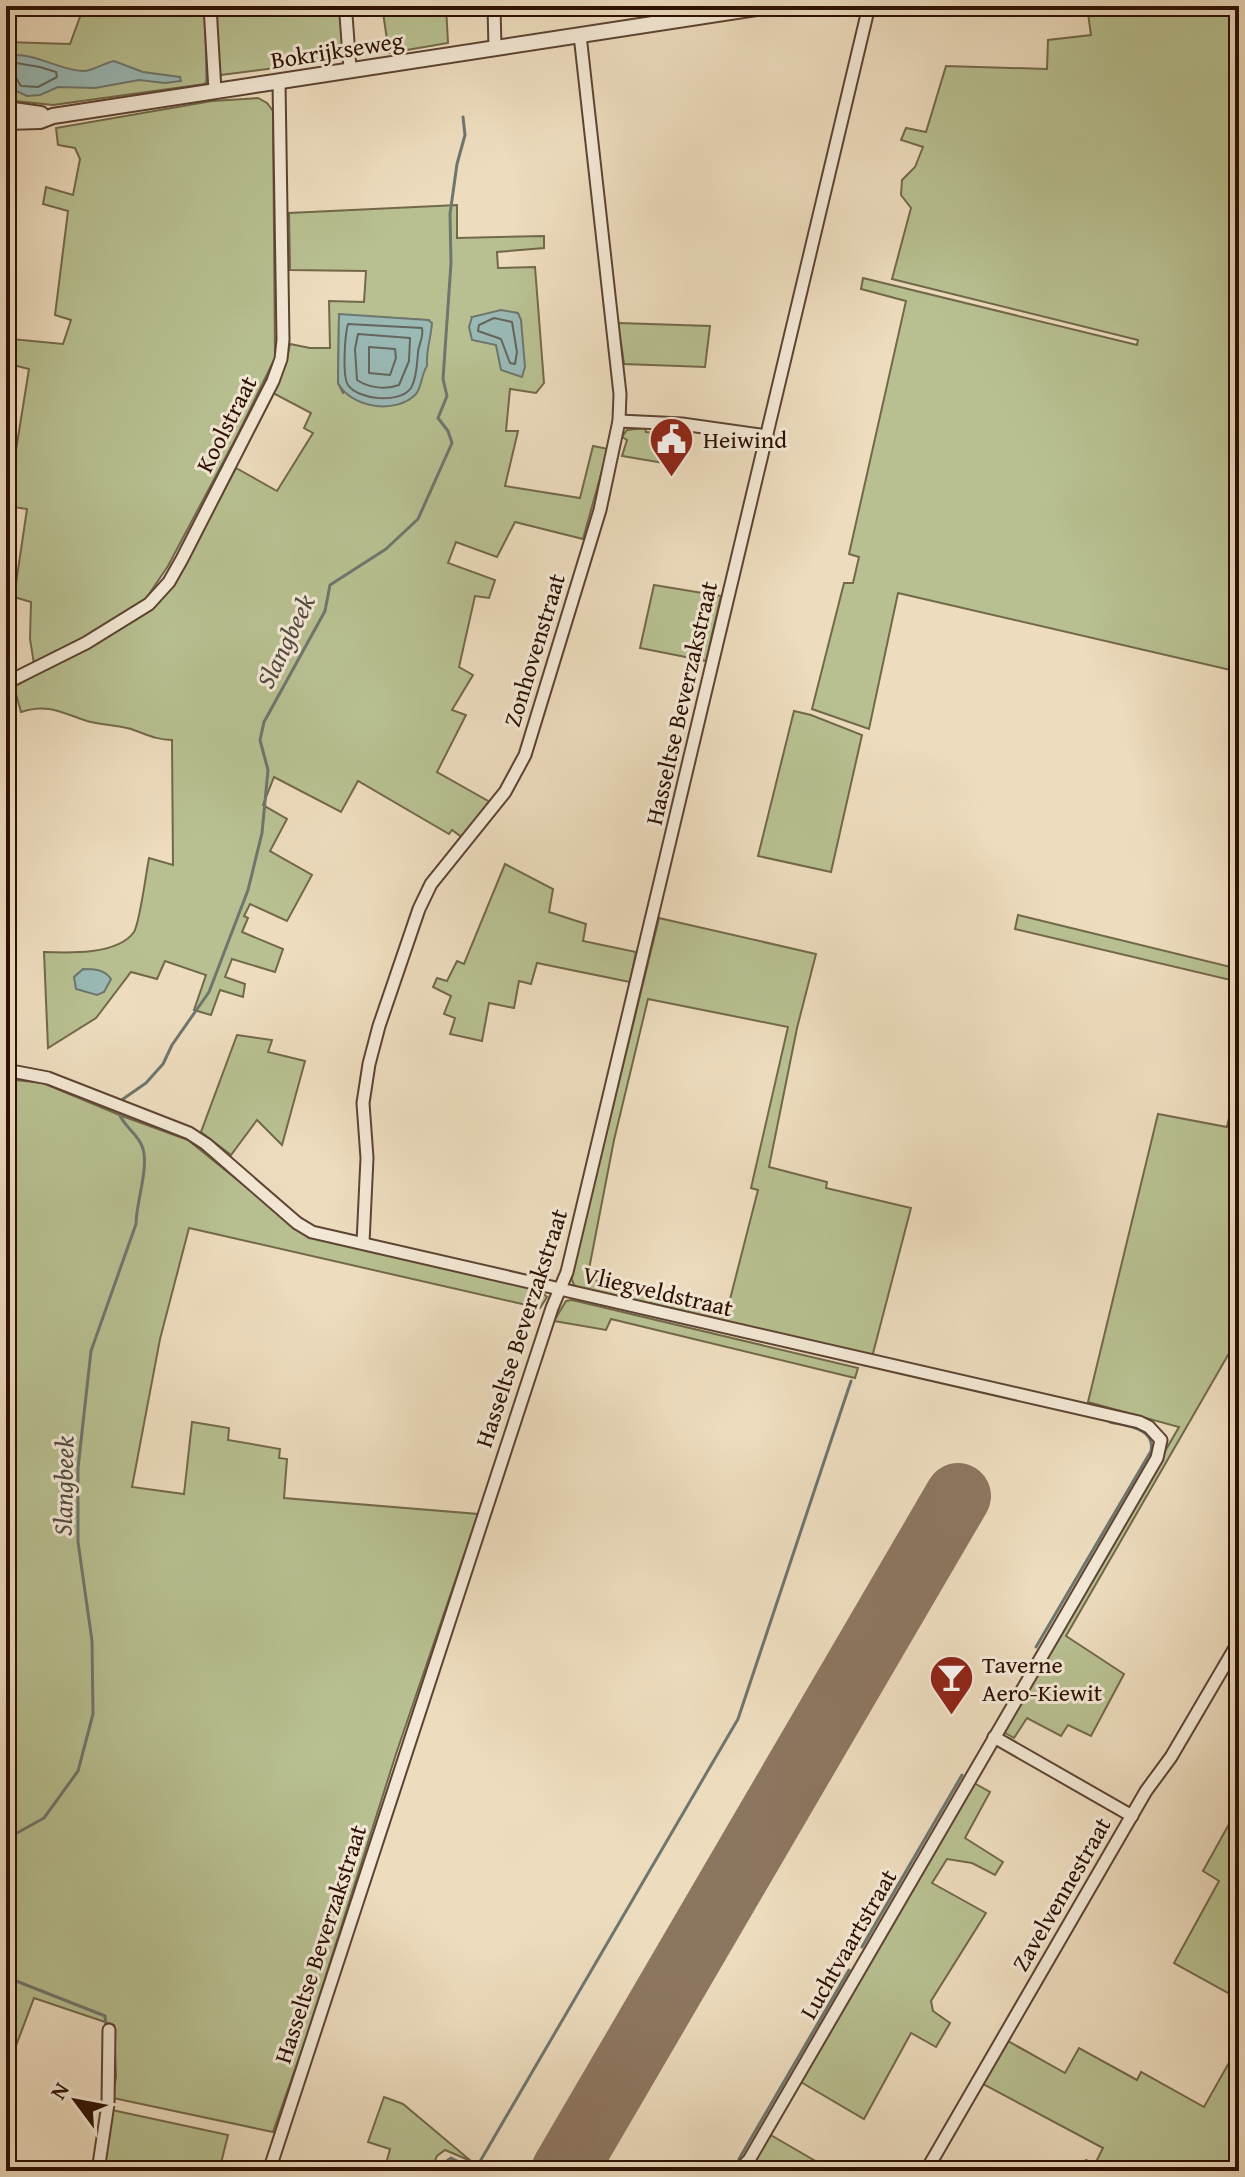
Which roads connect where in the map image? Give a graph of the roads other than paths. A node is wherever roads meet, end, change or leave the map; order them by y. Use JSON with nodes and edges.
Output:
{"nodes":[{"id":1,"x":210,"y":6,"type":"edge"},
{"id":2,"x":494,"y":6,"type":"edge"},
{"id":3,"x":770,"y":6,"type":"edge"},
{"id":4,"x":869,"y":6,"type":"edge"},
{"id":5,"x":346,"y":15,"type":"dead end"},
{"id":6,"x":580,"y":35,"type":"junction"},
{"id":7,"x":495,"y":49,"type":"junction"},
{"id":8,"x":350,"y":69,"type":"junction"},
{"id":9,"x":279,"y":82,"type":"junction"},
{"id":10,"x":215,"y":91,"type":"junction"},
{"id":11,"x":6,"y":109,"type":"edge"},
{"id":12,"x":53,"y":116,"type":"junction"},
{"id":13,"x":6,"y":122,"type":"edge"},
{"id":14,"x":619,"y":421,"type":"junction"},
{"id":15,"x":767,"y":436,"type":"junction"},
{"id":16,"x":6,"y":683,"type":"edge"},
{"id":17,"x":6,"y":1070,"type":"edge"},
{"id":18,"x":363,"y":1243,"type":"junction"},
{"id":19,"x":560,"y":1291,"type":"junction"},
{"id":20,"x":1161,"y":1440,"type":"joint"},
{"id":21,"x":1239,"y":1641,"type":"edge"},
{"id":22,"x":994,"y":1737,"type":"junction"},
{"id":23,"x":1132,"y":1816,"type":"junction"},
{"id":24,"x":109,"y":2030,"type":"dead end"},
{"id":25,"x":98,"y":2171,"type":"edge"},
{"id":26,"x":269,"y":2171,"type":"edge"},
{"id":27,"x":738,"y":2171,"type":"edge"},
{"id":28,"x":926,"y":2171,"type":"edge"}],
"edges":[{"from":1,"to":10,"type":"street"},
{"from":2,"to":7,"type":"street"},
{"from":3,"to":6,"type":"street","name":"Bokrijkseweg"},
{"from":4,"to":15,"type":"street","name":"Hasseltse Beverzakstraat"},
{"from":5,"to":8,"type":"street"},
{"from":6,"to":7,"type":"street","name":"Bokrijkseweg"},
{"from":6,"to":14,"type":"street","name":"Zonhovenstraat"},
{"from":7,"to":8,"type":"street","name":"Bokrijkseweg"},
{"from":8,"to":9,"type":"street","name":"Bokrijkseweg"},
{"from":9,"to":10,"type":"street","name":"Bokrijkseweg"},
{"from":9,"to":16,"type":"street","name":"Koolstraat"},
{"from":10,"to":12,"type":"street","name":"Bokrijkseweg"},
{"from":11,"to":12,"type":"street","name":"Bokrijkseweg"},
{"from":12,"to":13,"type":"street","name":"Bokrijkseweg"},
{"from":14,"to":15,"type":"street"},
{"from":14,"to":18,"type":"street","name":"Zonhovenstraat"},
{"from":15,"to":19,"type":"street","name":"Hasseltse Beverzakstraat"},
{"from":17,"to":18,"type":"street","name":"Vliegveldstraat"},
{"from":18,"to":19,"type":"street","name":"Vliegveldstraat"},
{"from":19,"to":20,"type":"street","name":"Vliegveldstraat"},
{"from":19,"to":26,"type":"street","name":"Hasseltse Beverzakstraat"},
{"from":20,"to":22,"type":"street","name":"Luchtvaartstraat"},
{"from":21,"to":23,"type":"street","name":"Zavelvennestraat"},
{"from":22,"to":23,"type":"street"},
{"from":22,"to":27,"type":"street","name":"Luchtvaartstraat"},
{"from":23,"to":28,"type":"street","name":"Zavelvennestraat"},
{"from":24,"to":25,"type":"street"}]}
